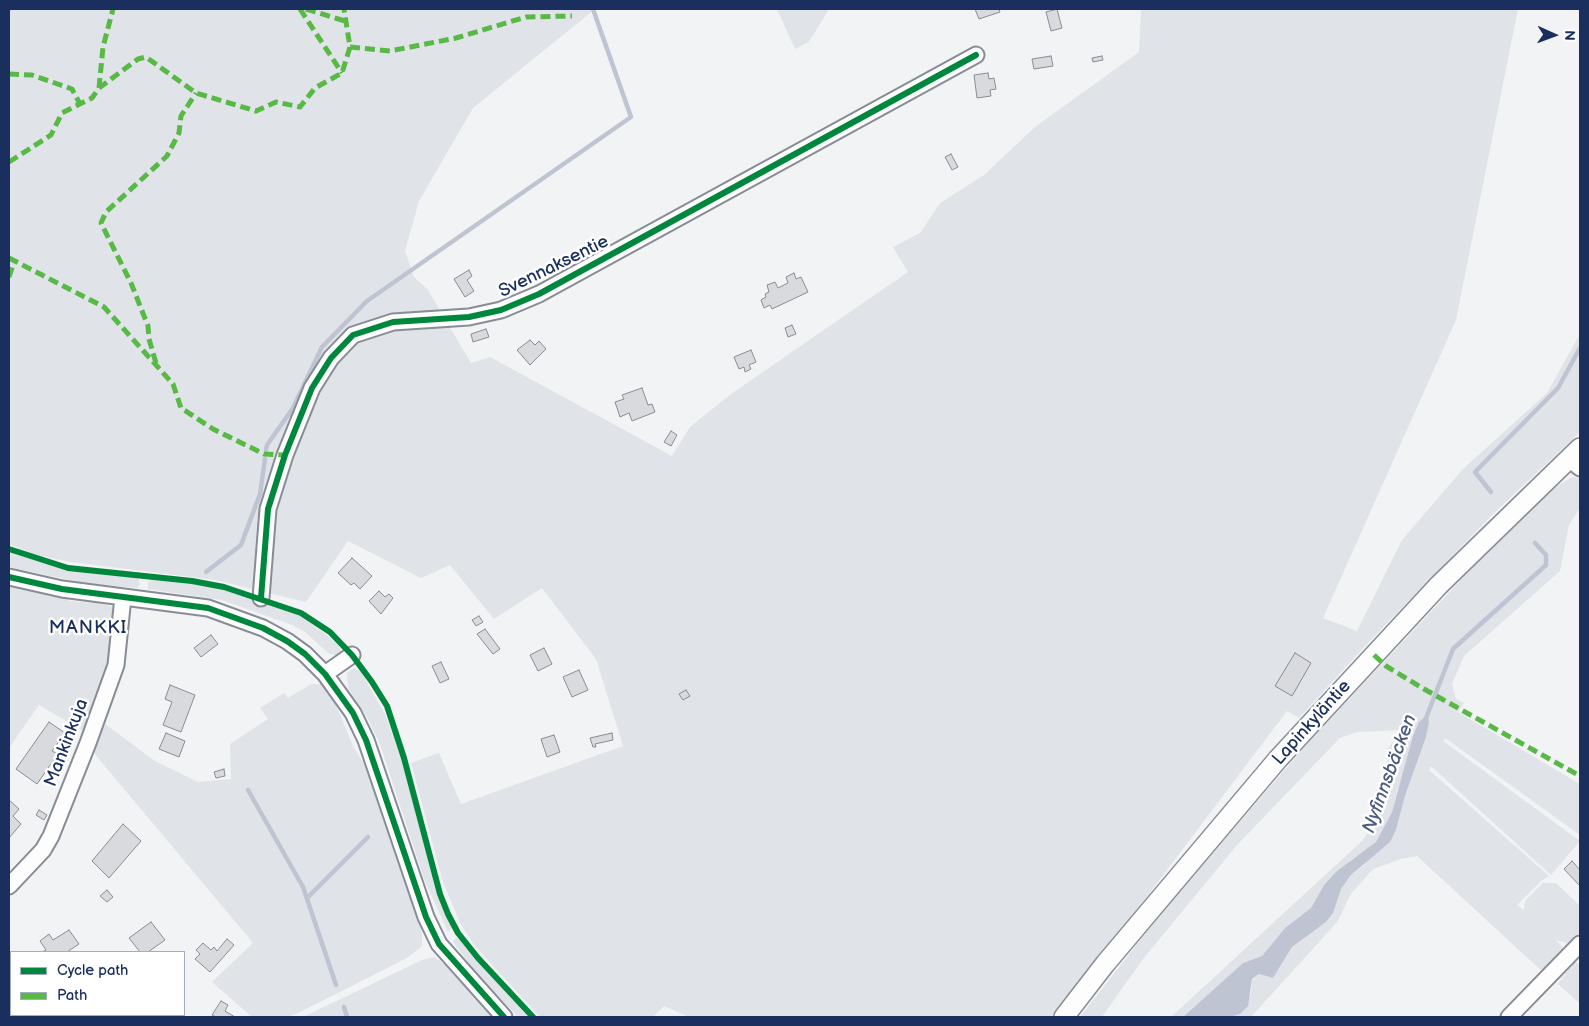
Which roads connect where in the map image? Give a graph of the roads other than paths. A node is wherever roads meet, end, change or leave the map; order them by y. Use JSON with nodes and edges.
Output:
{"nodes":[{"id":1,"x":976,"y":55,"type":"dead end"},
{"id":2,"x":1576,"y":459,"type":"edge"},
{"id":3,"x":9,"y":577,"type":"edge"},
{"id":4,"x":123,"y":597,"type":"junction"},
{"id":5,"x":261,"y":598,"type":"dead end"},
{"id":6,"x":352,"y":655,"type":"dead end"},
{"id":7,"x":325,"y":674,"type":"junction"},
{"id":8,"x":9,"y":886,"type":"edge"},
{"id":9,"x":1580,"y":944,"type":"edge"},
{"id":10,"x":504,"y":1017,"type":"edge"},
{"id":11,"x":1064,"y":1017,"type":"edge"},
{"id":12,"x":1509,"y":1017,"type":"edge"}],
"edges":[{"from":1,"to":5,"type":"street","name":"Svennaksentie"},
{"from":2,"to":11,"type":"main road","name":"Lapinkyläntie"},
{"from":3,"to":4,"type":"street"},
{"from":4,"to":7,"type":"street"},
{"from":4,"to":8,"type":"street","name":"Mankinkuja"},
{"from":6,"to":7,"type":"street"},
{"from":7,"to":10,"type":"street"},
{"from":9,"to":12,"type":"street"}]}
